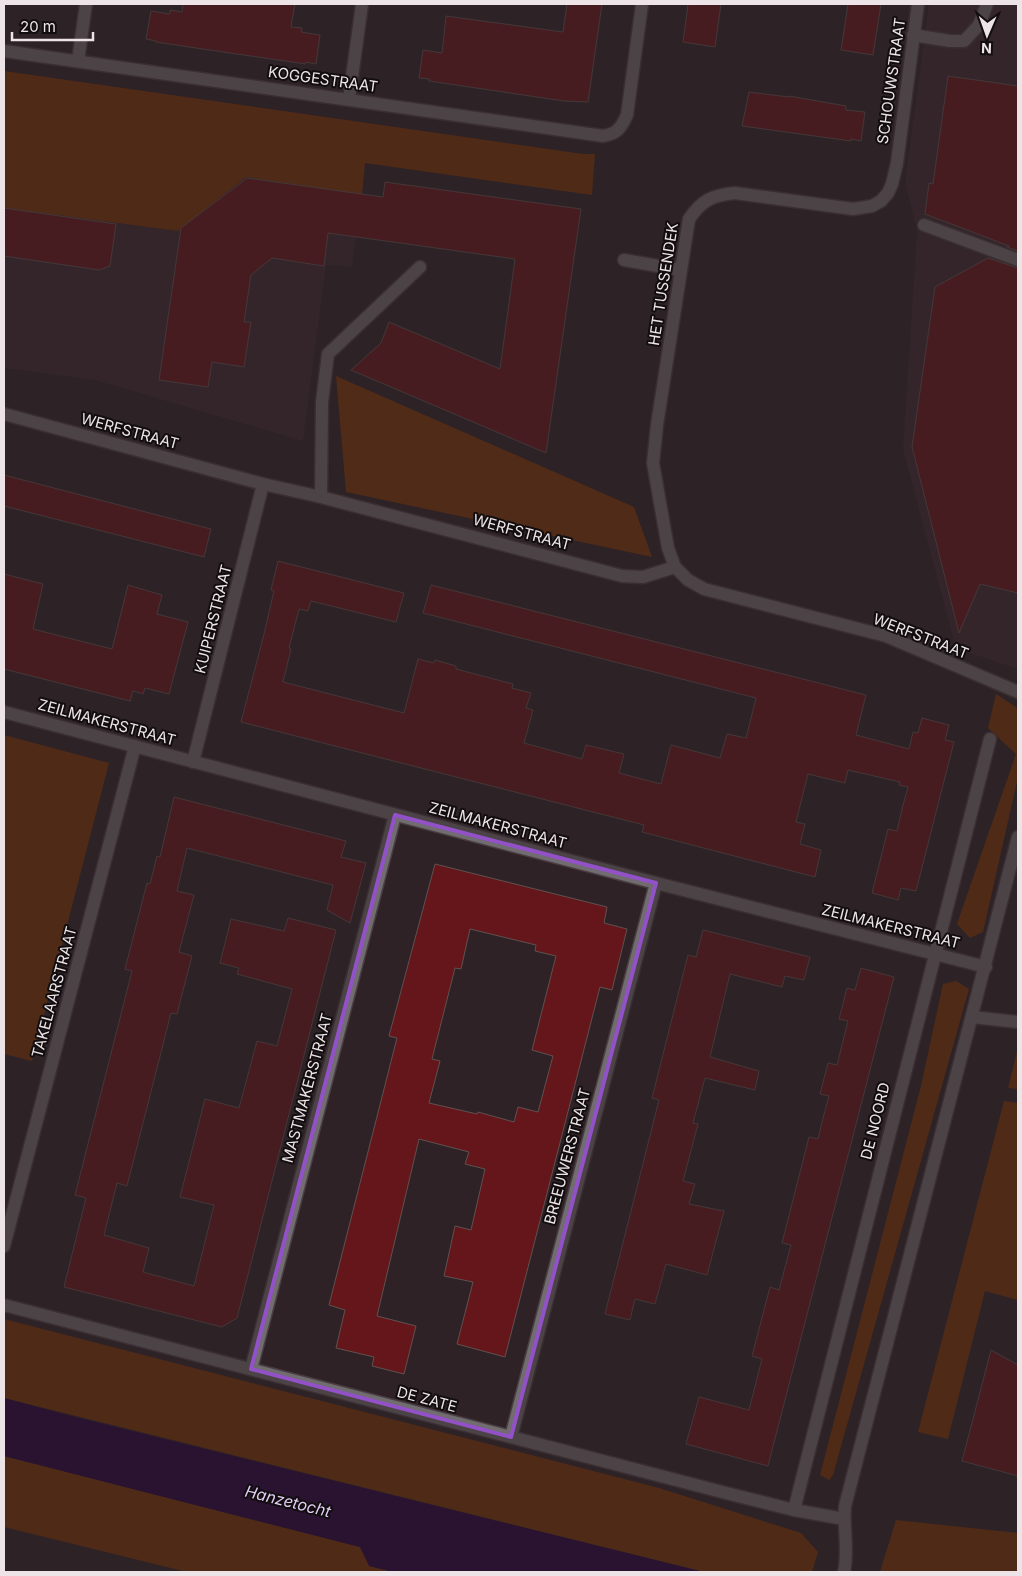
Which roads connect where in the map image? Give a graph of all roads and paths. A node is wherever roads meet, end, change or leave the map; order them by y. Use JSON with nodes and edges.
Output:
{"nodes":[{"id":1,"x":86,"y":4,"type":"edge"},
{"id":2,"x":362,"y":4,"type":"edge"},
{"id":3,"x":642,"y":4,"type":"edge"},
{"id":4,"x":918,"y":4,"type":"edge"},
{"id":5,"x":987,"y":4,"type":"edge"},
{"id":6,"x":913,"y":35,"type":"junction"},
{"id":7,"x":4,"y":51,"type":"edge"},
{"id":8,"x":78,"y":61,"type":"junction"},
{"id":9,"x":349,"y":99,"type":"junction"},
{"id":10,"x":897,"y":163,"type":"joint"},
{"id":11,"x":924,"y":225,"type":"dead end"},
{"id":12,"x":624,"y":260,"type":"dead end"},
{"id":13,"x":1018,"y":260,"type":"edge"},
{"id":14,"x":420,"y":267,"type":"dead end"},
{"id":15,"x":680,"y":270,"type":"junction"},
{"id":16,"x":4,"y":414,"type":"edge"},
{"id":17,"x":263,"y":484,"type":"junction"},
{"id":18,"x":321,"y":497,"type":"junction"},
{"id":19,"x":675,"y":567,"type":"junction"},
{"id":20,"x":1018,"y":692,"type":"edge"},
{"id":21,"x":4,"y":712,"type":"edge"},
{"id":22,"x":990,"y":739,"type":"dead end"},
{"id":23,"x":135,"y":746,"type":"junction"},
{"id":24,"x":194,"y":762,"type":"junction"},
{"id":25,"x":395,"y":815,"type":"junction"},
{"id":26,"x":1018,"y":837,"type":"edge"},
{"id":27,"x":656,"y":883,"type":"junction"},
{"id":28,"x":934,"y":953,"type":"junction"},
{"id":29,"x":986,"y":966,"type":"junction"},
{"id":30,"x":972,"y":1017,"type":"junction"},
{"id":31,"x":1018,"y":1022,"type":"edge"},
{"id":32,"x":4,"y":1246,"type":"edge"},
{"id":33,"x":4,"y":1305,"type":"edge"},
{"id":34,"x":251,"y":1369,"type":"junction"},
{"id":35,"x":511,"y":1437,"type":"junction"},
{"id":36,"x":794,"y":1510,"type":"junction"},
{"id":37,"x":844,"y":1519,"type":"junction"},
{"id":38,"x":845,"y":1568,"type":"edge"}],
"edges":[{"from":1,"to":8,"type":"street"},
{"from":2,"to":9,"type":"street"},
{"from":3,"to":9,"type":"street","name":"KOGGESTRAAT"},
{"from":4,"to":6,"type":"street","name":"SCHOUWSTRAAT"},
{"from":5,"to":6,"type":"street"},
{"from":6,"to":10,"type":"street","name":"SCHOUWSTRAAT"},
{"from":7,"to":8,"type":"street","name":"KOGGESTRAAT"},
{"from":8,"to":9,"type":"street","name":"KOGGESTRAAT"},
{"from":10,"to":15,"type":"street","name":"HET TUSSENDEK"},
{"from":11,"to":13,"type":"street"},
{"from":12,"to":15,"type":"street"},
{"from":14,"to":18,"type":"street"},
{"from":15,"to":19,"type":"street","name":"HET TUSSENDEK"},
{"from":16,"to":17,"type":"street","name":"WERFSTRAAT"},
{"from":17,"to":18,"type":"street","name":"WERFSTRAAT"},
{"from":17,"to":24,"type":"street","name":"KUIPERSTRAAT"},
{"from":18,"to":19,"type":"street","name":"WERFSTRAAT"},
{"from":19,"to":20,"type":"street","name":"WERFSTRAAT"},
{"from":21,"to":23,"type":"street","name":"ZEILMAKERSTRAAT"},
{"from":22,"to":28,"type":"street","name":"DE NOORD"},
{"from":23,"to":24,"type":"street","name":"ZEILMAKERSTRAAT"},
{"from":23,"to":32,"type":"street","name":"TAKELAARSTRAAT"},
{"from":24,"to":25,"type":"street","name":"ZEILMAKERSTRAAT"},
{"from":25,"to":27,"type":"street","name":"ZEILMAKERSTRAAT"},
{"from":25,"to":34,"type":"street","name":"MASTMAKERSTRAAT"},
{"from":26,"to":29,"type":"street"},
{"from":27,"to":28,"type":"street","name":"ZEILMAKERSTRAAT"},
{"from":27,"to":35,"type":"street","name":"BREEUWERSTRAAT"},
{"from":28,"to":29,"type":"street","name":"ZEILMAKERSTRAAT"},
{"from":28,"to":36,"type":"street","name":"DE NOORD"},
{"from":29,"to":30,"type":"street"},
{"from":30,"to":31,"type":"street"},
{"from":30,"to":37,"type":"street"},
{"from":33,"to":34,"type":"street","name":"DE ZATE"},
{"from":34,"to":35,"type":"street","name":"DE ZATE"},
{"from":35,"to":36,"type":"street","name":"DE ZATE"},
{"from":36,"to":37,"type":"street","name":"DE ZATE"},
{"from":37,"to":38,"type":"street"}]}
